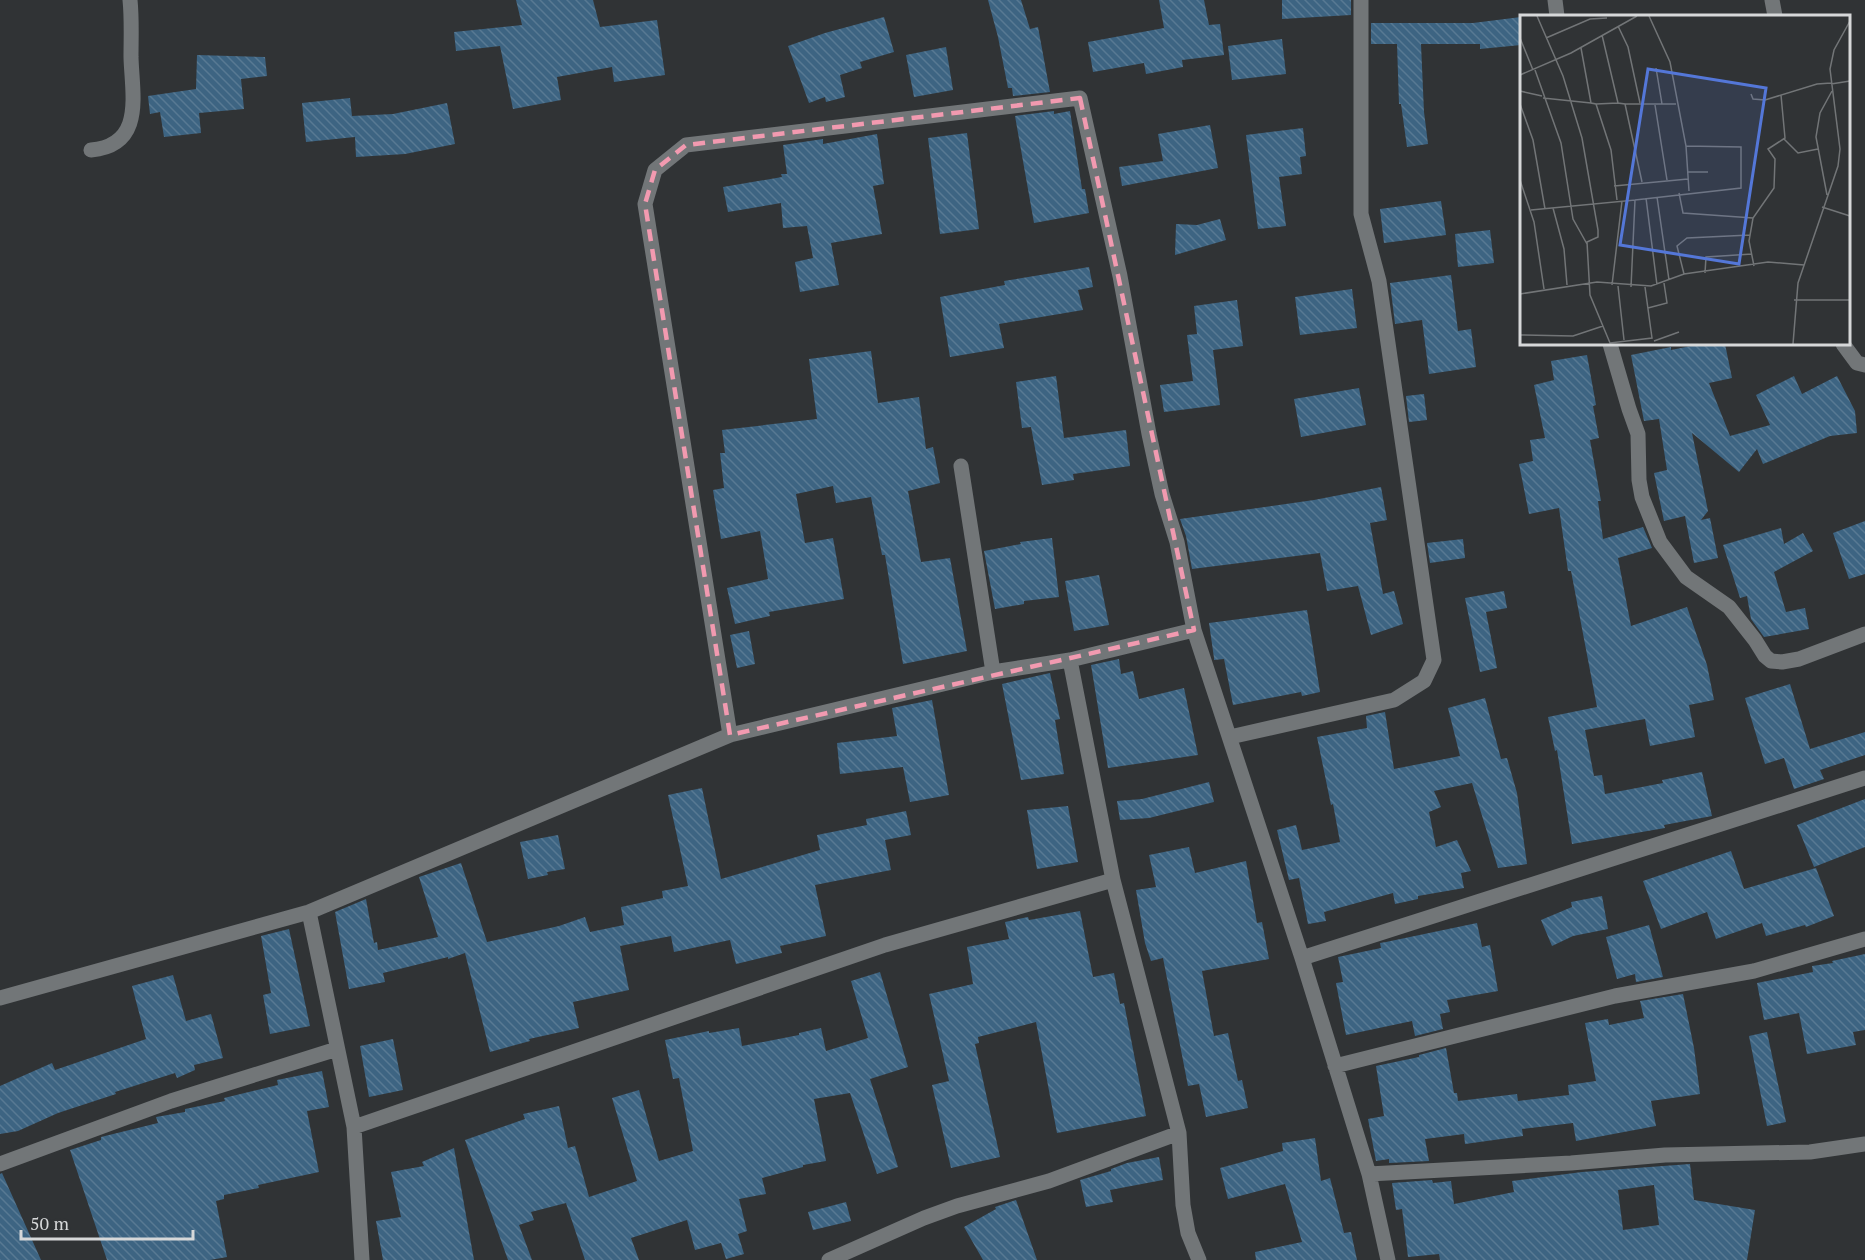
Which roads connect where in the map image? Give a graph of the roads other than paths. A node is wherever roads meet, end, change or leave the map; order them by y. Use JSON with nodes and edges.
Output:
{"nodes":[{"id":1,"x":130,"y":0,"type":"edge"},
{"id":2,"x":1361,"y":0,"type":"edge"},
{"id":3,"x":1555,"y":0,"type":"edge"},
{"id":4,"x":1772,"y":0,"type":"edge"},
{"id":5,"x":1557,"y":15,"type":"edge"},
{"id":6,"x":1775,"y":15,"type":"edge"},
{"id":7,"x":91,"y":150,"type":"dead end"},
{"id":8,"x":1610,"y":345,"type":"edge"},
{"id":9,"x":1845,"y":345,"type":"edge"},
{"id":10,"x":1865,"y":365,"type":"edge"},
{"id":11,"x":961,"y":466,"type":"dead end"},
{"id":12,"x":1194,"y":630,"type":"junction"},
{"id":13,"x":1865,"y":634,"type":"edge"},
{"id":14,"x":1070,"y":660,"type":"junction"},
{"id":15,"x":993,"y":672,"type":"junction"},
{"id":16,"x":730,"y":735,"type":"junction"},
{"id":17,"x":1230,"y":737,"type":"junction"},
{"id":18,"x":1865,"y":778,"type":"edge"},
{"id":19,"x":1113,"y":880,"type":"junction"},
{"id":20,"x":309,"y":912,"type":"junction"},
{"id":21,"x":1865,"y":939,"type":"edge"},
{"id":22,"x":1302,"y":958,"type":"junction"},
{"id":23,"x":0,"y":998,"type":"edge"},
{"id":24,"x":337,"y":1049,"type":"junction"},
{"id":25,"x":1335,"y":1066,"type":"junction"},
{"id":26,"x":354,"y":1127,"type":"junction"},
{"id":27,"x":1179,"y":1133,"type":"junction"},
{"id":28,"x":1865,"y":1144,"type":"edge"},
{"id":29,"x":0,"y":1164,"type":"edge"},
{"id":30,"x":1369,"y":1174,"type":"junction"},
{"id":31,"x":362,"y":1260,"type":"edge"},
{"id":32,"x":829,"y":1260,"type":"edge"},
{"id":33,"x":1199,"y":1260,"type":"edge"},
{"id":34,"x":1388,"y":1260,"type":"edge"}],
"edges":[{"from":1,"to":7,"type":"street"},
{"from":2,"to":17,"type":"street"},
{"from":3,"to":5,"type":"street"},
{"from":4,"to":6,"type":"street"},
{"from":8,"to":13,"type":"street"},
{"from":9,"to":10,"type":"street"},
{"from":11,"to":15,"type":"street"},
{"from":12,"to":14,"type":"street"},
{"from":12,"to":16,"type":"street"},
{"from":12,"to":17,"type":"street"},
{"from":14,"to":15,"type":"street"},
{"from":14,"to":19,"type":"street"},
{"from":15,"to":16,"type":"street"},
{"from":16,"to":20,"type":"street"},
{"from":17,"to":22,"type":"street"},
{"from":18,"to":22,"type":"street"},
{"from":19,"to":26,"type":"street"},
{"from":19,"to":27,"type":"street"},
{"from":20,"to":23,"type":"street"},
{"from":20,"to":24,"type":"street"},
{"from":21,"to":25,"type":"street"},
{"from":22,"to":25,"type":"street"},
{"from":24,"to":26,"type":"street"},
{"from":24,"to":29,"type":"street"},
{"from":25,"to":30,"type":"street"},
{"from":26,"to":31,"type":"street"},
{"from":27,"to":32,"type":"street"},
{"from":27,"to":33,"type":"street"},
{"from":28,"to":30,"type":"street"},
{"from":30,"to":34,"type":"street"}]}
